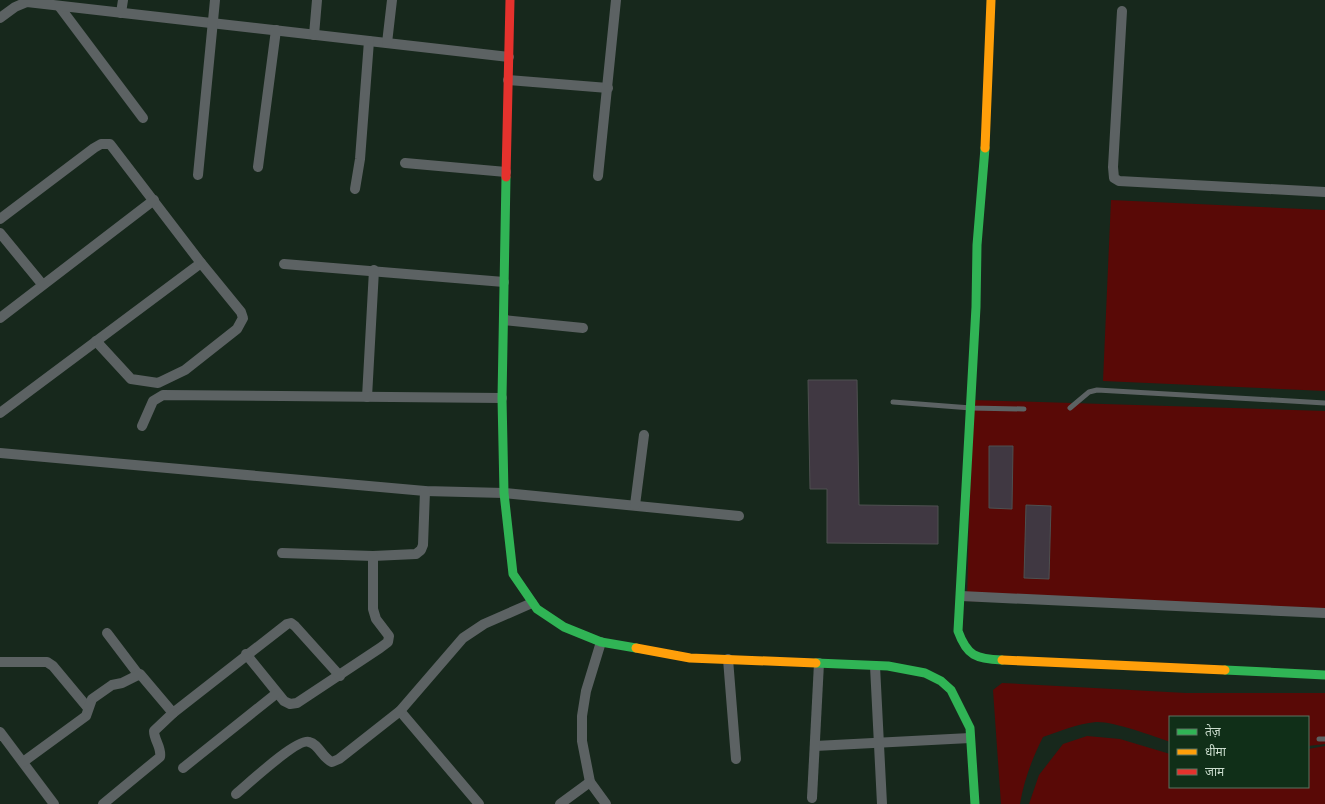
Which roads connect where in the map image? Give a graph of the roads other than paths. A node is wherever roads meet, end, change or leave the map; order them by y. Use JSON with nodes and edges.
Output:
{"nodes":[{"id":1,"x":123,"y":0,"type":"edge"},
{"id":2,"x":215,"y":0,"type":"edge"},
{"id":3,"x":318,"y":0,"type":"edge"},
{"id":4,"x":392,"y":0,"type":"edge"},
{"id":5,"x":510,"y":0,"type":"edge"},
{"id":6,"x":616,"y":0,"type":"edge"},
{"id":7,"x":991,"y":0,"type":"edge"},
{"id":8,"x":27,"y":1,"type":"edge"},
{"id":9,"x":59,"y":6,"type":"junction"},
{"id":10,"x":1122,"y":10,"type":"dead end"},
{"id":11,"x":121,"y":13,"type":"junction"},
{"id":12,"x":0,"y":18,"type":"edge"},
{"id":13,"x":212,"y":23,"type":"junction"},
{"id":14,"x":276,"y":30,"type":"junction"},
{"id":15,"x":314,"y":35,"type":"junction"},
{"id":16,"x":369,"y":41,"type":"junction"},
{"id":17,"x":387,"y":43,"type":"junction"},
{"id":18,"x":508,"y":57,"type":"junction"},
{"id":19,"x":508,"y":80,"type":"junction"},
{"id":20,"x":608,"y":88,"type":"junction"},
{"id":21,"x":144,"y":118,"type":"dead end"},
{"id":22,"x":405,"y":163,"type":"dead end"},
{"id":23,"x":258,"y":166,"type":"dead end"},
{"id":24,"x":506,"y":172,"type":"junction"},
{"id":25,"x":198,"y":175,"type":"dead end"},
{"id":26,"x":598,"y":176,"type":"dead end"},
{"id":27,"x":355,"y":189,"type":"dead end"},
{"id":28,"x":1325,"y":192,"type":"edge"},
{"id":29,"x":154,"y":200,"type":"junction"},
{"id":30,"x":0,"y":219,"type":"edge"},
{"id":31,"x":0,"y":233,"type":"edge"},
{"id":32,"x":201,"y":263,"type":"junction"},
{"id":33,"x":284,"y":264,"type":"dead end"},
{"id":34,"x":374,"y":270,"type":"junction"},
{"id":35,"x":504,"y":282,"type":"junction"},
{"id":36,"x":42,"y":284,"type":"junction"},
{"id":37,"x":0,"y":318,"type":"edge"},
{"id":38,"x":504,"y":320,"type":"junction"},
{"id":39,"x":583,"y":328,"type":"dead end"},
{"id":40,"x":96,"y":341,"type":"junction"},
{"id":41,"x":367,"y":397,"type":"junction"},
{"id":42,"x":502,"y":398,"type":"junction"},
{"id":43,"x":893,"y":402,"type":"dead end"},
{"id":44,"x":1325,"y":403,"type":"edge"},
{"id":45,"x":971,"y":408,"type":"junction"},
{"id":46,"x":1070,"y":408,"type":"dead end"},
{"id":47,"x":1024,"y":409,"type":"dead end"},
{"id":48,"x":0,"y":412,"type":"edge"},
{"id":49,"x":142,"y":426,"type":"dead end"},
{"id":50,"x":644,"y":435,"type":"dead end"},
{"id":51,"x":0,"y":453,"type":"edge"},
{"id":52,"x":425,"y":492,"type":"junction"},
{"id":53,"x":504,"y":493,"type":"junction"},
{"id":54,"x":635,"y":505,"type":"junction"},
{"id":55,"x":739,"y":516,"type":"dead end"},
{"id":56,"x":282,"y":553,"type":"dead end"},
{"id":57,"x":373,"y":556,"type":"junction"},
{"id":58,"x":961,"y":596,"type":"junction"},
{"id":59,"x":532,"y":603,"type":"junction"},
{"id":60,"x":1325,"y":613,"type":"edge"},
{"id":61,"x":107,"y":633,"type":"dead end"},
{"id":62,"x":601,"y":642,"type":"junction"},
{"id":63,"x":246,"y":654,"type":"junction"},
{"id":64,"x":728,"y":659,"type":"junction"},
{"id":65,"x":0,"y":662,"type":"edge"},
{"id":66,"x":819,"y":663,"type":"junction"},
{"id":67,"x":875,"y":666,"type":"junction"},
{"id":68,"x":138,"y":674,"type":"junction"},
{"id":69,"x":1325,"y":675,"type":"edge"},
{"id":70,"x":340,"y":676,"type":"junction"},
{"id":71,"x":277,"y":693,"type":"junction"},
{"id":72,"x":88,"y":708,"type":"junction"},
{"id":73,"x":400,"y":711,"type":"junction"},
{"id":74,"x":172,"y":713,"type":"junction"},
{"id":75,"x":0,"y":732,"type":"edge"},
{"id":76,"x":970,"y":738,"type":"junction"},
{"id":77,"x":1319,"y":739,"type":"dead end"},
{"id":78,"x":1325,"y":739,"type":"edge"},
{"id":79,"x":878,"y":742,"type":"junction"},
{"id":80,"x":815,"y":746,"type":"junction"},
{"id":81,"x":736,"y":759,"type":"dead end"},
{"id":82,"x":23,"y":762,"type":"junction"},
{"id":83,"x":182,"y":768,"type":"dead end"},
{"id":84,"x":590,"y":782,"type":"junction"},
{"id":85,"x":236,"y":794,"type":"dead end"},
{"id":86,"x":812,"y":798,"type":"dead end"},
{"id":87,"x":54,"y":804,"type":"edge"},
{"id":88,"x":103,"y":804,"type":"edge"},
{"id":89,"x":479,"y":804,"type":"edge"},
{"id":90,"x":560,"y":804,"type":"edge"},
{"id":91,"x":606,"y":804,"type":"edge"},
{"id":92,"x":882,"y":804,"type":"edge"},
{"id":93,"x":975,"y":804,"type":"edge"}],
"edges":[{"from":1,"to":11,"type":"street"},
{"from":2,"to":13,"type":"street"},
{"from":3,"to":15,"type":"street"},
{"from":4,"to":17,"type":"street"},
{"from":5,"to":18,"type":"street"},
{"from":6,"to":20,"type":"street"},
{"from":7,"to":45,"type":"street"},
{"from":8,"to":9,"type":"street"},
{"from":8,"to":12,"type":"street"},
{"from":9,"to":11,"type":"street"},
{"from":9,"to":21,"type":"street"},
{"from":10,"to":28,"type":"street"},
{"from":11,"to":13,"type":"street"},
{"from":13,"to":14,"type":"street"},
{"from":13,"to":25,"type":"street"},
{"from":14,"to":15,"type":"street"},
{"from":14,"to":23,"type":"street"},
{"from":15,"to":16,"type":"street"},
{"from":16,"to":17,"type":"street"},
{"from":16,"to":27,"type":"street"},
{"from":17,"to":18,"type":"street"},
{"from":18,"to":19,"type":"street"},
{"from":19,"to":20,"type":"street"},
{"from":19,"to":24,"type":"street"},
{"from":20,"to":26,"type":"street"},
{"from":22,"to":24,"type":"street"},
{"from":24,"to":35,"type":"street"},
{"from":29,"to":30,"type":"street"},
{"from":29,"to":32,"type":"street"},
{"from":29,"to":36,"type":"street"},
{"from":31,"to":36,"type":"street"},
{"from":32,"to":40,"type":"street"},
{"from":32,"to":40,"type":"street"},
{"from":33,"to":34,"type":"street"},
{"from":34,"to":35,"type":"street"},
{"from":34,"to":41,"type":"street"},
{"from":35,"to":38,"type":"street"},
{"from":36,"to":37,"type":"street"},
{"from":38,"to":39,"type":"street"},
{"from":38,"to":42,"type":"street"},
{"from":40,"to":48,"type":"street"},
{"from":41,"to":42,"type":"street"},
{"from":41,"to":49,"type":"street"},
{"from":42,"to":53,"type":"street"},
{"from":43,"to":45,"type":"lane"},
{"from":44,"to":46,"type":"lane"},
{"from":45,"to":47,"type":"lane"},
{"from":45,"to":58,"type":"street"},
{"from":50,"to":54,"type":"street"},
{"from":51,"to":52,"type":"street"},
{"from":52,"to":53,"type":"street"},
{"from":52,"to":57,"type":"street"},
{"from":53,"to":54,"type":"street"},
{"from":53,"to":59,"type":"street"},
{"from":54,"to":55,"type":"street"},
{"from":56,"to":57,"type":"street"},
{"from":57,"to":70,"type":"street"},
{"from":58,"to":60,"type":"street"},
{"from":58,"to":69,"type":"street"},
{"from":59,"to":62,"type":"street"},
{"from":59,"to":73,"type":"street"},
{"from":61,"to":68,"type":"street"},
{"from":62,"to":64,"type":"street"},
{"from":62,"to":84,"type":"street"},
{"from":63,"to":70,"type":"street"},
{"from":63,"to":71,"type":"street"},
{"from":63,"to":74,"type":"street"},
{"from":64,"to":66,"type":"street"},
{"from":64,"to":81,"type":"street"},
{"from":65,"to":72,"type":"street"},
{"from":66,"to":67,"type":"street"},
{"from":66,"to":80,"type":"street"},
{"from":67,"to":76,"type":"street"},
{"from":67,"to":79,"type":"street"},
{"from":68,"to":72,"type":"street"},
{"from":68,"to":74,"type":"street"},
{"from":70,"to":71,"type":"street"},
{"from":71,"to":83,"type":"street"},
{"from":72,"to":82,"type":"street"},
{"from":73,"to":85,"type":"street"},
{"from":73,"to":89,"type":"street"},
{"from":74,"to":88,"type":"street"},
{"from":75,"to":82,"type":"street"},
{"from":76,"to":79,"type":"street"},
{"from":76,"to":93,"type":"street"},
{"from":77,"to":78,"type":"lane"},
{"from":79,"to":80,"type":"street"},
{"from":79,"to":92,"type":"street"},
{"from":80,"to":86,"type":"street"},
{"from":82,"to":87,"type":"street"},
{"from":84,"to":90,"type":"street"},
{"from":84,"to":91,"type":"street"}]}
